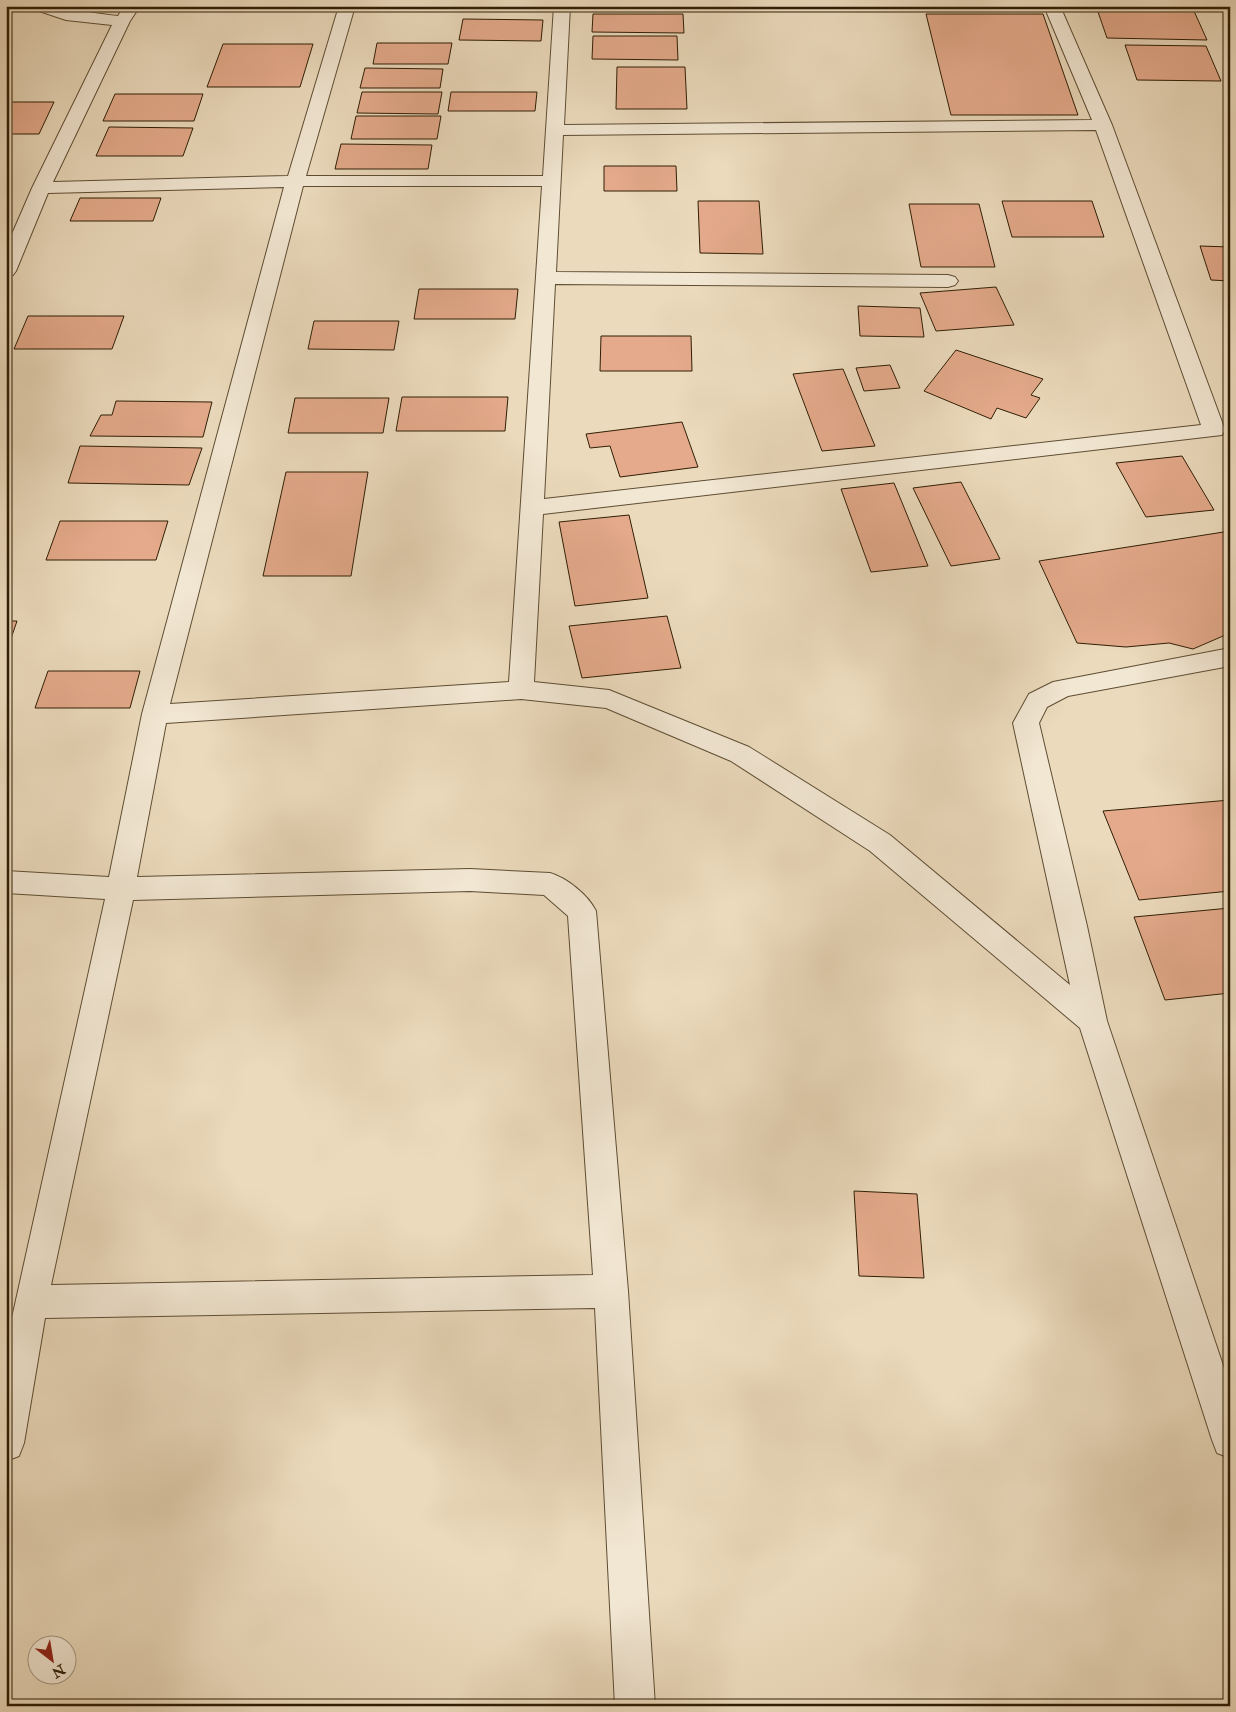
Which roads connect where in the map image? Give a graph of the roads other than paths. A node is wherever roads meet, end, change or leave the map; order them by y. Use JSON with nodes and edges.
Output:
{"nodes":[{"id":1,"x":39,"y":6,"type":"edge"},
{"id":2,"x":132,"y":6,"type":"edge"},
{"id":3,"x":347,"y":6,"type":"edge"},
{"id":4,"x":562,"y":6,"type":"edge"},
{"id":5,"x":1052,"y":6,"type":"edge"},
{"id":6,"x":122,"y":21,"type":"junction"},
{"id":7,"x":1103,"y":125,"type":"junction"},
{"id":8,"x":554,"y":130,"type":"junction"},
{"id":9,"x":295,"y":181,"type":"junction"},
{"id":10,"x":551,"y":181,"type":"junction"},
{"id":11,"x":41,"y":188,"type":"junction"},
{"id":12,"x":6,"y":271,"type":"edge"},
{"id":13,"x":546,"y":278,"type":"junction"},
{"id":14,"x":948,"y":281,"type":"dead end"},
{"id":15,"x":532,"y":508,"type":"junction"},
{"id":16,"x":1230,"y":657,"type":"edge"},
{"id":17,"x":521,"y":690,"type":"junction"},
{"id":18,"x":155,"y":714,"type":"junction"},
{"id":19,"x":6,"y":882,"type":"edge"},
{"id":20,"x":121,"y":889,"type":"junction"},
{"id":21,"x":1092,"y":1021,"type":"junction"},
{"id":22,"x":611,"y":1291,"type":"junction"},
{"id":23,"x":31,"y":1302,"type":"junction"},
{"id":24,"x":1230,"y":1440,"type":"edge"},
{"id":25,"x":6,"y":1443,"type":"edge"},
{"id":26,"x":635,"y":1706,"type":"edge"}],
"edges":[{"from":1,"to":6,"type":"street"},
{"from":2,"to":6,"type":"street"},
{"from":3,"to":9,"type":"street"},
{"from":4,"to":8,"type":"street"},
{"from":5,"to":7,"type":"street"},
{"from":6,"to":11,"type":"street"},
{"from":7,"to":8,"type":"street"},
{"from":7,"to":15,"type":"street"},
{"from":8,"to":10,"type":"street"},
{"from":9,"to":10,"type":"street"},
{"from":9,"to":11,"type":"street"},
{"from":9,"to":18,"type":"street"},
{"from":10,"to":13,"type":"street"},
{"from":11,"to":12,"type":"street"},
{"from":13,"to":14,"type":"street"},
{"from":13,"to":15,"type":"street"},
{"from":15,"to":17,"type":"street"},
{"from":16,"to":21,"type":"street"},
{"from":17,"to":18,"type":"street"},
{"from":17,"to":21,"type":"street"},
{"from":18,"to":20,"type":"street"},
{"from":19,"to":20,"type":"street"},
{"from":20,"to":22,"type":"street"},
{"from":20,"to":23,"type":"street"},
{"from":21,"to":24,"type":"street"},
{"from":22,"to":23,"type":"street"},
{"from":22,"to":26,"type":"street"},
{"from":23,"to":25,"type":"street"}]}
